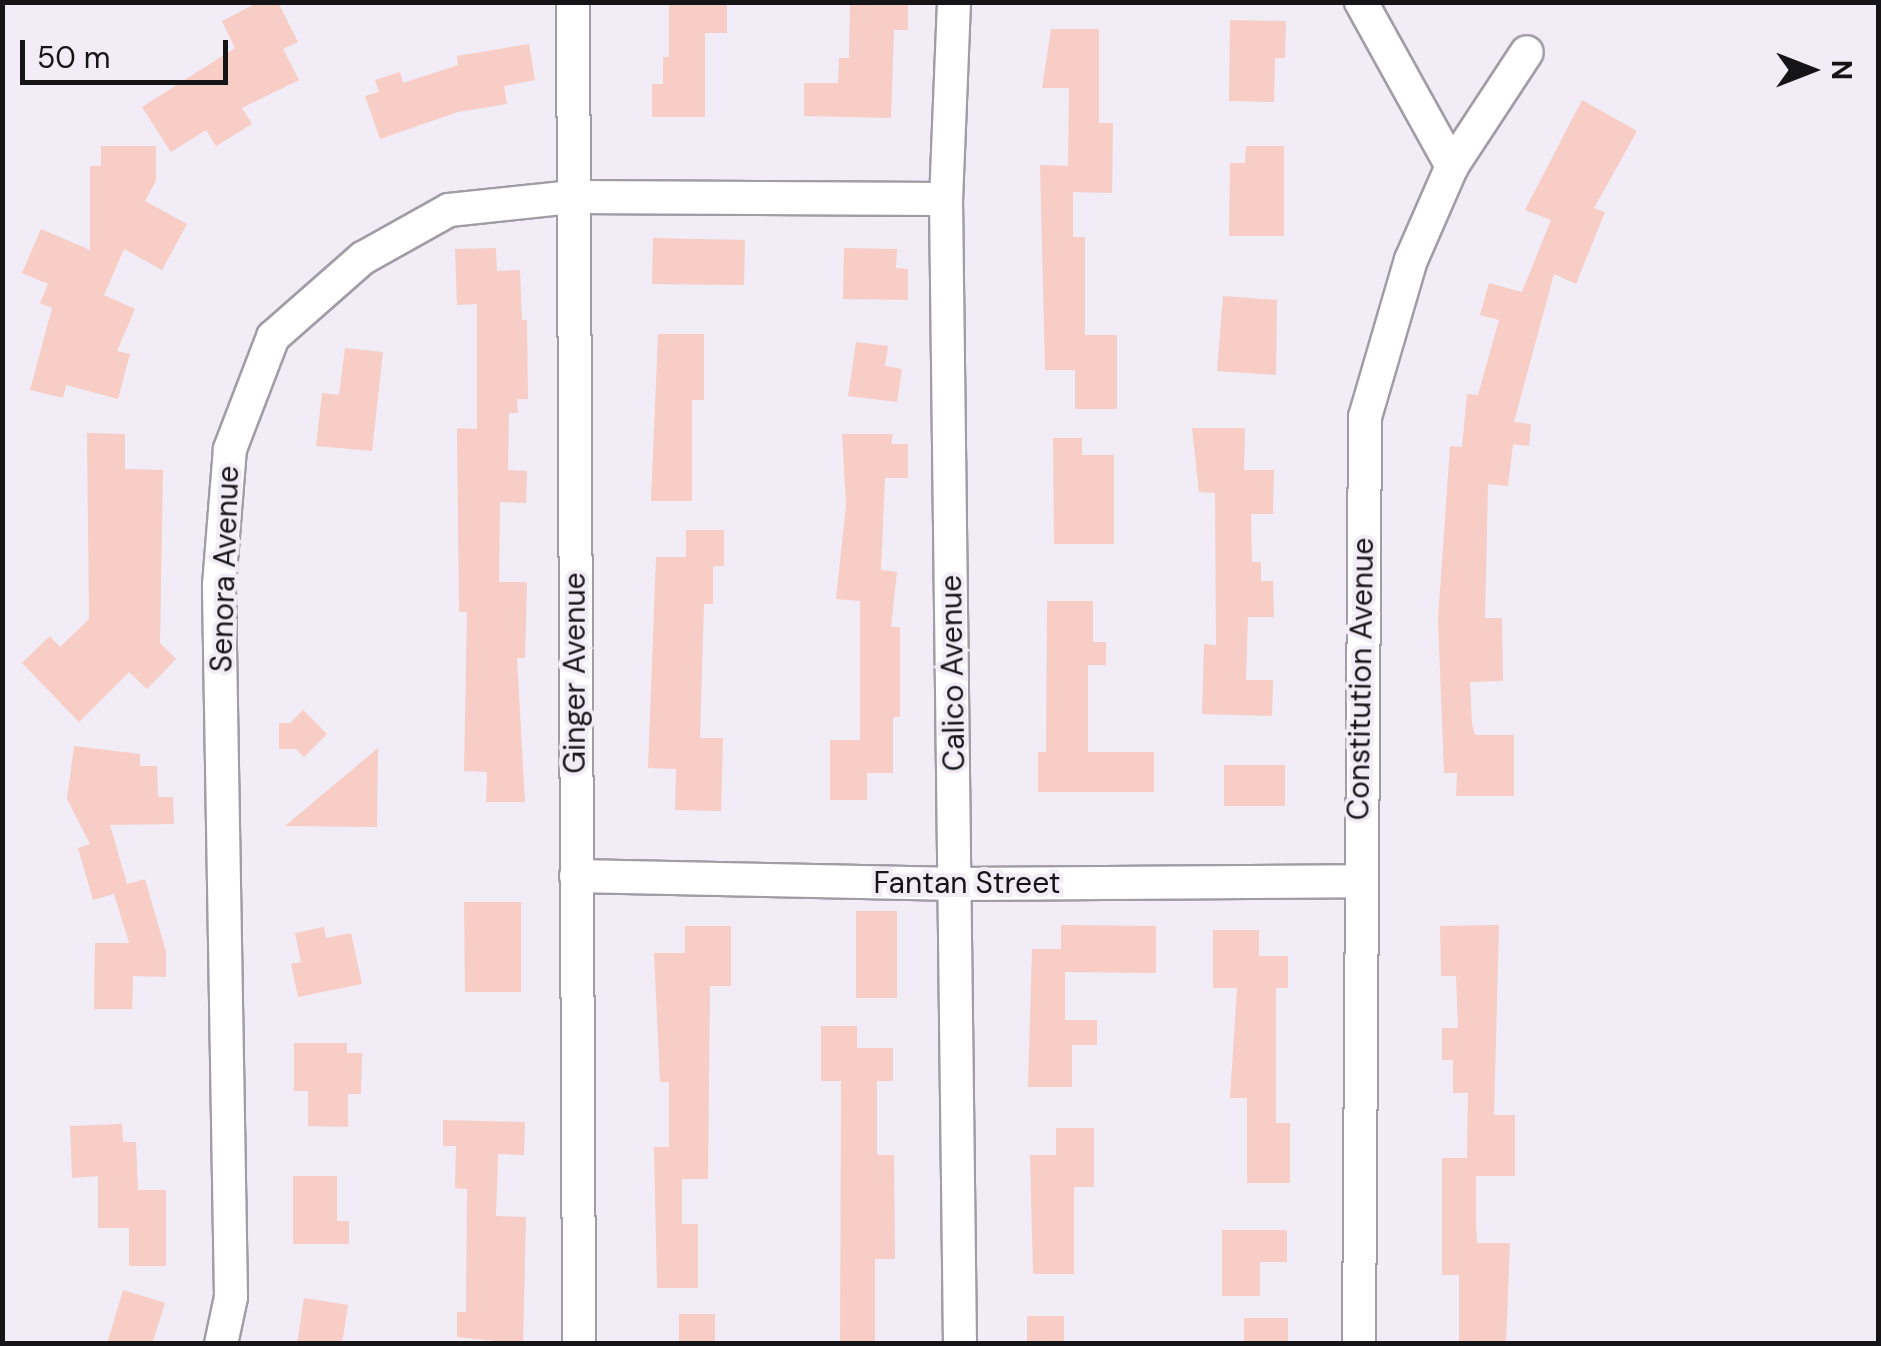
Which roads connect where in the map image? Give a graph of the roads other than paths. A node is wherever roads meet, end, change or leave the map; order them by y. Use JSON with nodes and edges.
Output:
{"nodes":[{"id":1,"x":573,"y":2,"type":"edge"},
{"id":2,"x":954,"y":2,"type":"edge"},
{"id":3,"x":1361,"y":2,"type":"edge"},
{"id":4,"x":1527,"y":52,"type":"dead end"},
{"id":5,"x":1452,"y":166,"type":"junction"},
{"id":6,"x":573,"y":197,"type":"junction"},
{"id":7,"x":946,"y":199,"type":"junction"},
{"id":8,"x":576,"y":876,"type":"junction"},
{"id":9,"x":1358,"y":882,"type":"junction"},
{"id":10,"x":957,"y":884,"type":"junction"},
{"id":11,"x":221,"y":1344,"type":"edge"},
{"id":12,"x":579,"y":1344,"type":"edge"},
{"id":13,"x":960,"y":1344,"type":"edge"},
{"id":14,"x":1360,"y":1344,"type":"edge"}],
"edges":[{"from":1,"to":6,"type":"street","name":"Ginger Avenue"},
{"from":2,"to":7,"type":"street","name":"Calico Avenue"},
{"from":3,"to":5,"type":"street"},
{"from":4,"to":5,"type":"street","name":"Constitution Avenue"},
{"from":5,"to":9,"type":"street","name":"Constitution Avenue"},
{"from":6,"to":7,"type":"street","name":"Senora Avenue"},
{"from":6,"to":8,"type":"street","name":"Ginger Avenue"},
{"from":6,"to":11,"type":"street","name":"Senora Avenue"},
{"from":7,"to":10,"type":"street","name":"Calico Avenue"},
{"from":8,"to":10,"type":"street","name":"Fantan Street"},
{"from":8,"to":12,"type":"street","name":"Ginger Avenue"},
{"from":9,"to":10,"type":"street","name":"Fantan Street"},
{"from":9,"to":14,"type":"street","name":"Constitution Avenue"},
{"from":10,"to":13,"type":"street","name":"Calico Avenue"}]}
